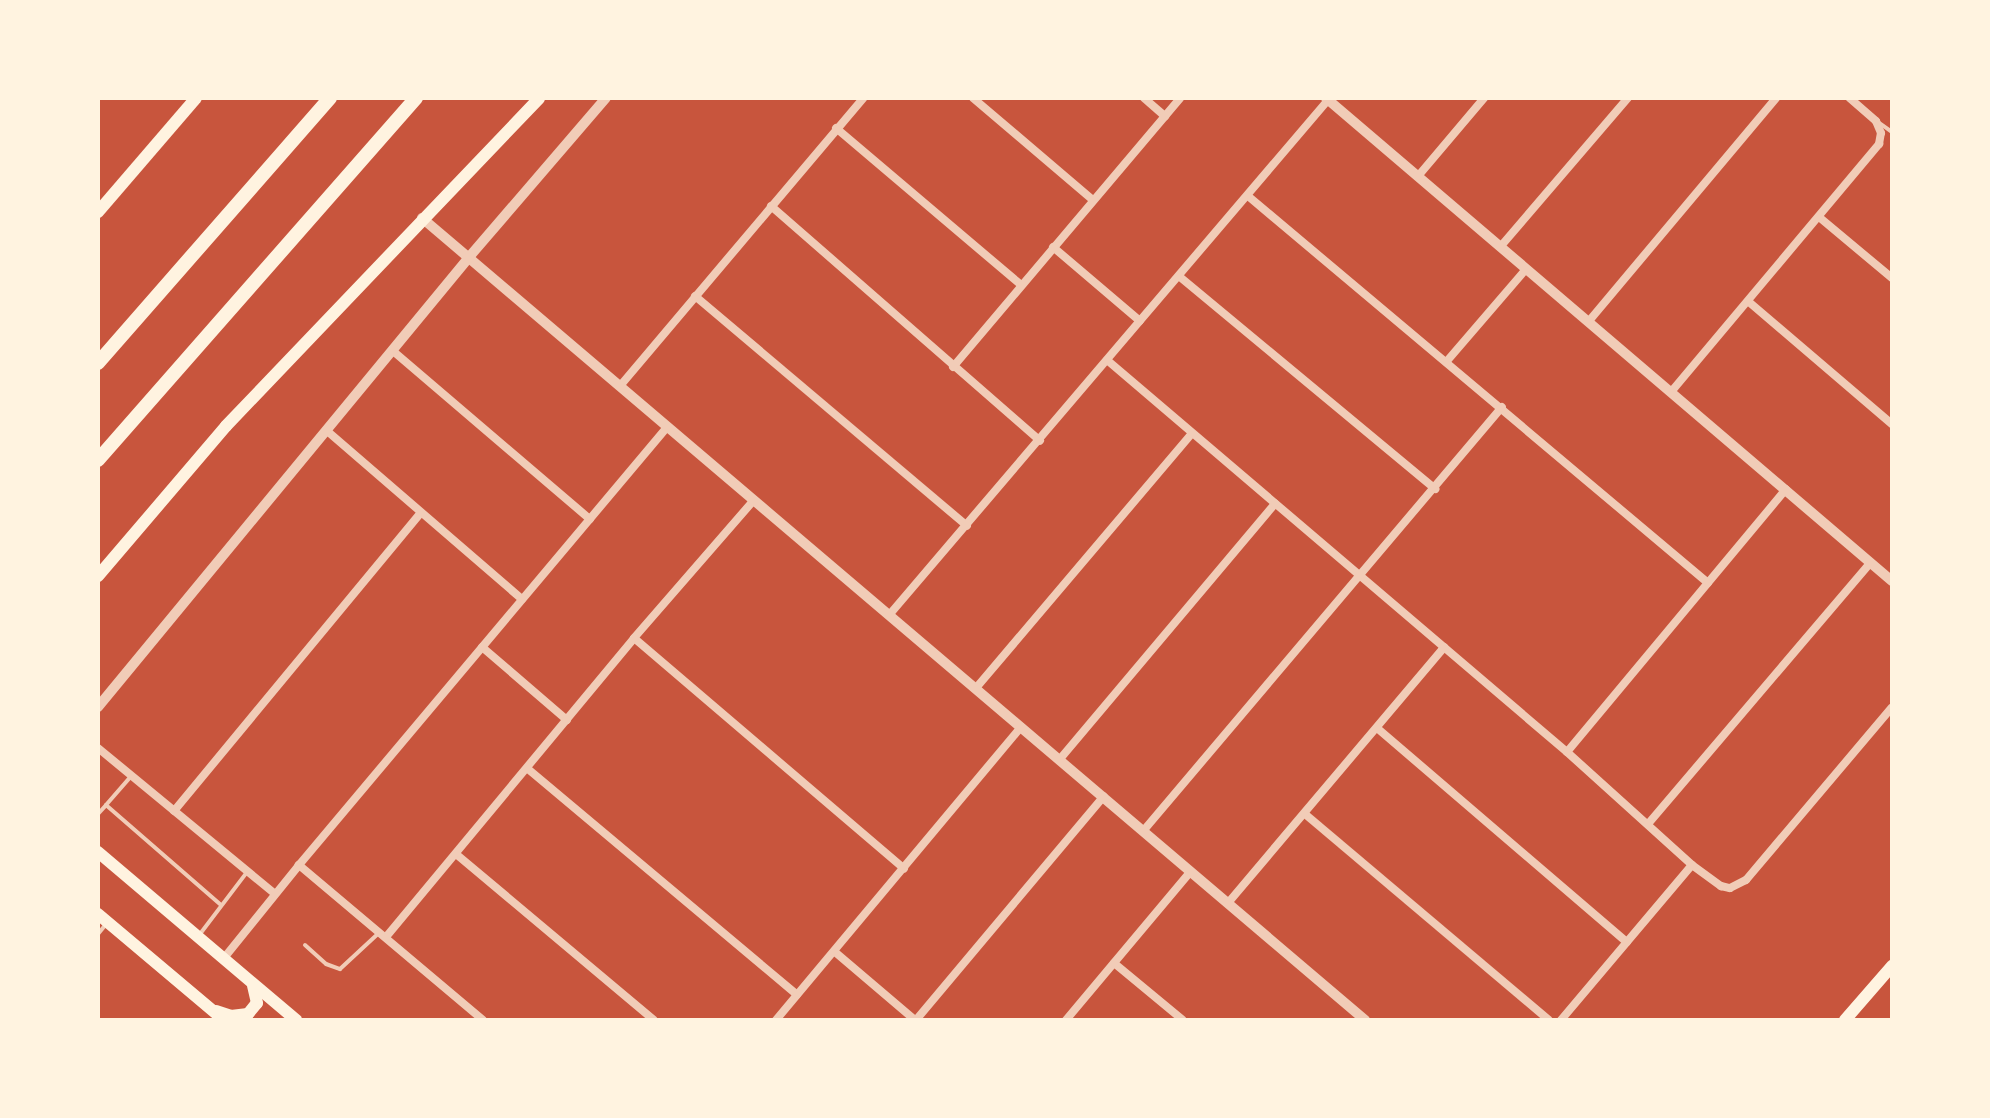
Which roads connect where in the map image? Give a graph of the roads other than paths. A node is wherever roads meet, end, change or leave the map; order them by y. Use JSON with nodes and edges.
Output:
{"nodes":[{"id":1,"x":196,"y":98,"type":"edge"},
{"id":2,"x":330,"y":98,"type":"edge"},
{"id":3,"x":416,"y":98,"type":"edge"},
{"id":4,"x":539,"y":98,"type":"edge"},
{"id":5,"x":606,"y":98,"type":"edge"},
{"id":6,"x":863,"y":98,"type":"edge"},
{"id":7,"x":973,"y":98,"type":"edge"},
{"id":8,"x":1144,"y":98,"type":"edge"},
{"id":9,"x":1180,"y":98,"type":"edge"},
{"id":10,"x":1484,"y":98,"type":"edge"},
{"id":11,"x":1628,"y":98,"type":"edge"},
{"id":12,"x":1776,"y":98,"type":"edge"},
{"id":13,"x":1850,"y":98,"type":"edge"},
{"id":14,"x":1327,"y":99,"type":"edge"},
{"id":15,"x":1165,"y":116,"type":"junction"},
{"id":16,"x":1876,"y":121,"type":"junction"},
{"id":17,"x":836,"y":128,"type":"junction"},
{"id":18,"x":1892,"y":132,"type":"edge"},
{"id":19,"x":1419,"y":175,"type":"junction"},
{"id":20,"x":1248,"y":196,"type":"junction"},
{"id":21,"x":1093,"y":200,"type":"junction"},
{"id":22,"x":771,"y":206,"type":"junction"},
{"id":23,"x":98,"y":212,"type":"edge"},
{"id":24,"x":1819,"y":217,"type":"junction"},
{"id":25,"x":422,"y":218,"type":"junction"},
{"id":26,"x":1501,"y":246,"type":"junction"},
{"id":27,"x":1053,"y":247,"type":"junction"},
{"id":28,"x":470,"y":256,"type":"junction"},
{"id":29,"x":1526,"y":269,"type":"junction"},
{"id":30,"x":1180,"y":277,"type":"junction"},
{"id":31,"x":1892,"y":278,"type":"edge"},
{"id":32,"x":1021,"y":285,"type":"junction"},
{"id":33,"x":695,"y":296,"type":"junction"},
{"id":34,"x":1749,"y":302,"type":"junction"},
{"id":35,"x":1140,"y":321,"type":"junction"},
{"id":36,"x":1589,"y":321,"type":"junction"},
{"id":37,"x":393,"y":351,"type":"junction"},
{"id":38,"x":1107,"y":360,"type":"junction"},
{"id":39,"x":1447,"y":361,"type":"junction"},
{"id":40,"x":98,"y":363,"type":"edge"},
{"id":41,"x":953,"y":367,"type":"junction"},
{"id":42,"x":620,"y":386,"type":"junction"},
{"id":43,"x":1671,"y":392,"type":"junction"},
{"id":44,"x":1502,"y":407,"type":"junction"},
{"id":45,"x":1892,"y":424,"type":"edge"},
{"id":46,"x":668,"y":426,"type":"junction"},
{"id":47,"x":326,"y":430,"type":"junction"},
{"id":48,"x":1192,"y":433,"type":"junction"},
{"id":49,"x":1040,"y":441,"type":"junction"},
{"id":50,"x":98,"y":460,"type":"edge"},
{"id":51,"x":1435,"y":489,"type":"junction"},
{"id":52,"x":1786,"y":489,"type":"junction"},
{"id":53,"x":754,"y":500,"type":"junction"},
{"id":54,"x":1275,"y":504,"type":"junction"},
{"id":55,"x":420,"y":514,"type":"junction"},
{"id":56,"x":590,"y":519,"type":"junction"},
{"id":57,"x":967,"y":526,"type":"junction"},
{"id":58,"x":1870,"y":563,"type":"junction"},
{"id":59,"x":99,"y":576,"type":"edge"},
{"id":60,"x":1363,"y":576,"type":"junction"},
{"id":61,"x":1892,"y":581,"type":"edge"},
{"id":62,"x":1708,"y":583,"type":"junction"},
{"id":63,"x":522,"y":599,"type":"junction"},
{"id":64,"x":890,"y":614,"type":"junction"},
{"id":65,"x":634,"y":638,"type":"junction"},
{"id":66,"x":482,"y":647,"type":"junction"},
{"id":67,"x":1444,"y":647,"type":"junction"},
{"id":68,"x":976,"y":688,"type":"junction"},
{"id":69,"x":98,"y":707,"type":"edge"},
{"id":70,"x":1892,"y":707,"type":"edge"},
{"id":71,"x":567,"y":720,"type":"junction"},
{"id":72,"x":1021,"y":727,"type":"junction"},
{"id":73,"x":1377,"y":728,"type":"junction"},
{"id":74,"x":98,"y":748,"type":"edge"},
{"id":75,"x":1567,"y":752,"type":"junction"},
{"id":76,"x":1060,"y":759,"type":"junction"},
{"id":77,"x":528,"y":769,"type":"junction"},
{"id":78,"x":131,"y":776,"type":"junction"},
{"id":79,"x":1104,"y":796,"type":"junction"},
{"id":80,"x":106,"y":805,"type":"junction"},
{"id":81,"x":174,"y":811,"type":"junction"},
{"id":82,"x":98,"y":814,"type":"edge"},
{"id":83,"x":1305,"y":814,"type":"junction"},
{"id":84,"x":1648,"y":824,"type":"junction"},
{"id":85,"x":1144,"y":830,"type":"junction"},
{"id":86,"x":98,"y":852,"type":"edge"},
{"id":87,"x":456,"y":854,"type":"junction"},
{"id":88,"x":299,"y":865,"type":"junction"},
{"id":89,"x":1692,"y":865,"type":"junction"},
{"id":90,"x":904,"y":869,"type":"junction"},
{"id":91,"x":1191,"y":871,"type":"junction"},
{"id":92,"x":247,"y":872,"type":"junction"},
{"id":93,"x":274,"y":893,"type":"junction"},
{"id":94,"x":1228,"y":903,"type":"junction"},
{"id":95,"x":221,"y":905,"type":"junction"},
{"id":96,"x":103,"y":918,"type":"edge"},
{"id":97,"x":98,"y":934,"type":"edge"},
{"id":98,"x":383,"y":935,"type":"junction"},
{"id":99,"x":198,"y":936,"type":"junction"},
{"id":100,"x":1627,"y":942,"type":"junction"},
{"id":101,"x":305,"y":945,"type":"dead end"},
{"id":102,"x":835,"y":952,"type":"junction"},
{"id":103,"x":224,"y":958,"type":"junction"},
{"id":104,"x":1114,"y":963,"type":"junction"},
{"id":105,"x":1892,"y":966,"type":"edge"},
{"id":106,"x":249,"y":980,"type":"junction"},
{"id":107,"x":797,"y":995,"type":"junction"},
{"id":108,"x":213,"y":1010,"type":"junction"},
{"id":109,"x":224,"y":1020,"type":"edge"},
{"id":110,"x":296,"y":1020,"type":"edge"},
{"id":111,"x":483,"y":1020,"type":"edge"},
{"id":112,"x":654,"y":1020,"type":"edge"},
{"id":113,"x":776,"y":1020,"type":"edge"},
{"id":114,"x":916,"y":1020,"type":"edge"},
{"id":115,"x":1066,"y":1020,"type":"edge"},
{"id":116,"x":1183,"y":1020,"type":"edge"},
{"id":117,"x":1365,"y":1020,"type":"edge"},
{"id":118,"x":1549,"y":1020,"type":"edge"},
{"id":119,"x":1561,"y":1020,"type":"edge"},
{"id":120,"x":1845,"y":1020,"type":"edge"}],
"edges":[{"from":1,"to":23,"type":"main road"},
{"from":2,"to":40,"type":"highway"},
{"from":3,"to":50,"type":"highway"},
{"from":4,"to":25,"type":"main road"},
{"from":5,"to":28,"type":"street"},
{"from":6,"to":17,"type":"street"},
{"from":7,"to":21,"type":"street"},
{"from":8,"to":15,"type":"street"},
{"from":9,"to":15,"type":"street"},
{"from":10,"to":19,"type":"street"},
{"from":11,"to":26,"type":"street"},
{"from":12,"to":36,"type":"street"},
{"from":13,"to":16,"type":"street"},
{"from":14,"to":19,"type":"street"},
{"from":14,"to":20,"type":"street"},
{"from":15,"to":21,"type":"street"},
{"from":16,"to":18,"type":"lane"},
{"from":16,"to":24,"type":"street"},
{"from":17,"to":22,"type":"street"},
{"from":17,"to":32,"type":"street"},
{"from":19,"to":26,"type":"street"},
{"from":20,"to":30,"type":"street"},
{"from":20,"to":39,"type":"street"},
{"from":21,"to":27,"type":"street"},
{"from":22,"to":33,"type":"street"},
{"from":22,"to":41,"type":"street"},
{"from":24,"to":31,"type":"street"},
{"from":24,"to":34,"type":"street"},
{"from":25,"to":28,"type":"street"},
{"from":25,"to":59,"type":"main road"},
{"from":26,"to":29,"type":"street"},
{"from":27,"to":32,"type":"street"},
{"from":27,"to":35,"type":"street"},
{"from":28,"to":37,"type":"street"},
{"from":28,"to":42,"type":"street"},
{"from":29,"to":36,"type":"street"},
{"from":29,"to":39,"type":"street"},
{"from":30,"to":35,"type":"street"},
{"from":30,"to":51,"type":"street"},
{"from":32,"to":41,"type":"street"},
{"from":33,"to":42,"type":"street"},
{"from":33,"to":57,"type":"street"},
{"from":34,"to":43,"type":"street"},
{"from":34,"to":45,"type":"street"},
{"from":35,"to":38,"type":"street"},
{"from":36,"to":43,"type":"street"},
{"from":37,"to":47,"type":"street"},
{"from":37,"to":56,"type":"street"},
{"from":38,"to":48,"type":"street"},
{"from":38,"to":49,"type":"street"},
{"from":39,"to":44,"type":"street"},
{"from":41,"to":49,"type":"street"},
{"from":42,"to":46,"type":"street"},
{"from":43,"to":52,"type":"street"},
{"from":44,"to":51,"type":"street"},
{"from":44,"to":62,"type":"street"},
{"from":46,"to":53,"type":"street"},
{"from":46,"to":56,"type":"street"},
{"from":47,"to":55,"type":"street"},
{"from":47,"to":69,"type":"street"},
{"from":48,"to":54,"type":"street"},
{"from":48,"to":68,"type":"street"},
{"from":49,"to":57,"type":"street"},
{"from":51,"to":60,"type":"street"},
{"from":52,"to":58,"type":"street"},
{"from":52,"to":62,"type":"street"},
{"from":53,"to":64,"type":"street"},
{"from":53,"to":65,"type":"street"},
{"from":54,"to":60,"type":"street"},
{"from":54,"to":76,"type":"street"},
{"from":55,"to":63,"type":"street"},
{"from":55,"to":81,"type":"street"},
{"from":56,"to":63,"type":"street"},
{"from":57,"to":64,"type":"street"},
{"from":58,"to":61,"type":"street"},
{"from":58,"to":84,"type":"street"},
{"from":60,"to":67,"type":"street"},
{"from":60,"to":85,"type":"street"},
{"from":62,"to":75,"type":"street"},
{"from":63,"to":66,"type":"street"},
{"from":64,"to":68,"type":"street"},
{"from":65,"to":71,"type":"street"},
{"from":65,"to":90,"type":"street"},
{"from":66,"to":71,"type":"street"},
{"from":66,"to":88,"type":"street"},
{"from":67,"to":73,"type":"street"},
{"from":67,"to":75,"type":"street"},
{"from":68,"to":72,"type":"street"},
{"from":70,"to":89,"type":"street"},
{"from":71,"to":77,"type":"street"},
{"from":72,"to":76,"type":"street"},
{"from":72,"to":90,"type":"street"},
{"from":73,"to":83,"type":"street"},
{"from":73,"to":100,"type":"street"},
{"from":74,"to":78,"type":"street"},
{"from":75,"to":84,"type":"street"},
{"from":76,"to":79,"type":"street"},
{"from":77,"to":87,"type":"street"},
{"from":77,"to":107,"type":"street"},
{"from":78,"to":80,"type":"lane"},
{"from":78,"to":81,"type":"street"},
{"from":79,"to":85,"type":"street"},
{"from":79,"to":114,"type":"street"},
{"from":80,"to":82,"type":"lane"},
{"from":80,"to":95,"type":"lane"},
{"from":81,"to":92,"type":"street"},
{"from":83,"to":94,"type":"street"},
{"from":83,"to":118,"type":"street"},
{"from":84,"to":89,"type":"street"},
{"from":85,"to":91,"type":"street"},
{"from":86,"to":99,"type":"main road"},
{"from":87,"to":98,"type":"street"},
{"from":87,"to":112,"type":"street"},
{"from":88,"to":93,"type":"street"},
{"from":88,"to":98,"type":"street"},
{"from":89,"to":100,"type":"street"},
{"from":90,"to":102,"type":"street"},
{"from":91,"to":94,"type":"street"},
{"from":91,"to":104,"type":"street"},
{"from":92,"to":93,"type":"street"},
{"from":92,"to":95,"type":"lane"},
{"from":93,"to":103,"type":"street"},
{"from":94,"to":117,"type":"street"},
{"from":95,"to":99,"type":"lane"},
{"from":96,"to":97,"type":"lane"},
{"from":96,"to":108,"type":"main road"},
{"from":98,"to":101,"type":"lane"},
{"from":98,"to":111,"type":"street"},
{"from":99,"to":103,"type":"main road"},
{"from":100,"to":119,"type":"street"},
{"from":102,"to":107,"type":"street"},
{"from":102,"to":114,"type":"street"},
{"from":103,"to":106,"type":"main road"},
{"from":104,"to":115,"type":"street"},
{"from":104,"to":116,"type":"street"},
{"from":105,"to":120,"type":"main road"},
{"from":106,"to":108,"type":"main road"},
{"from":106,"to":110,"type":"main road"},
{"from":107,"to":113,"type":"street"},
{"from":108,"to":109,"type":"main road"}]}
